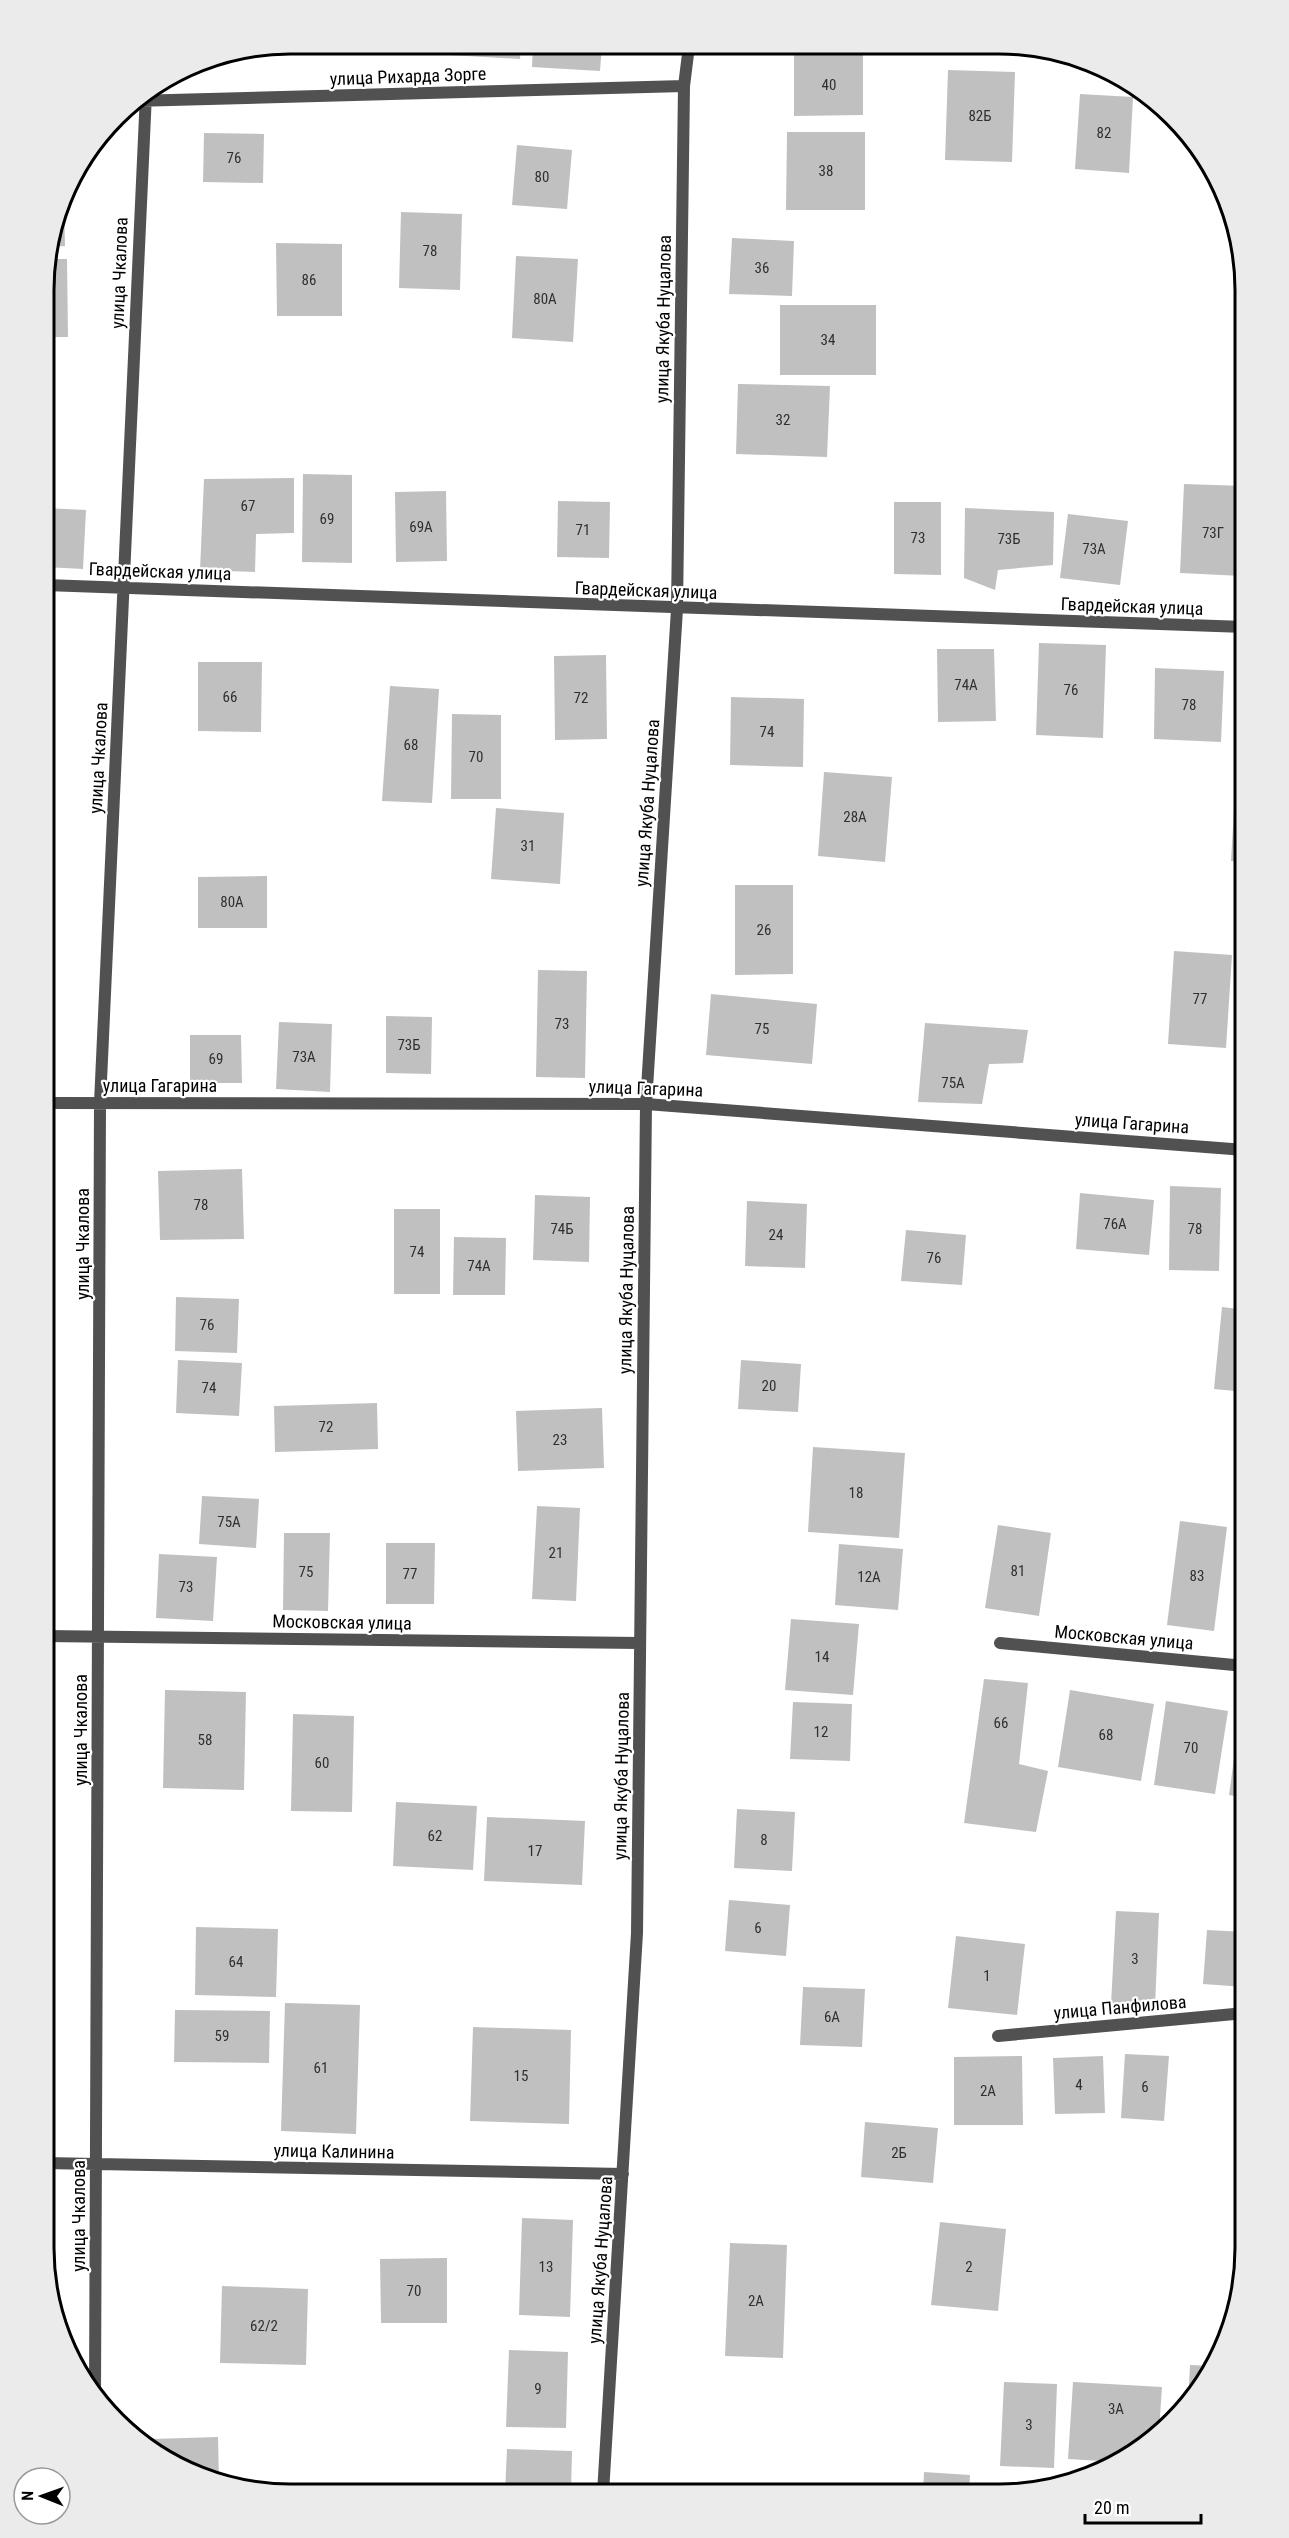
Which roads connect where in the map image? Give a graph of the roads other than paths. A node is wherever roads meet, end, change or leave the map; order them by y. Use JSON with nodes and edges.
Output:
{"nodes":[{"id":1,"x":688,"y":54,"type":"edge"},
{"id":2,"x":684,"y":86,"type":"junction"},
{"id":3,"x":152,"y":99,"type":"edge"},
{"id":4,"x":141,"y":107,"type":"edge"},
{"id":5,"x":54,"y":585,"type":"edge"},
{"id":6,"x":124,"y":588,"type":"junction"},
{"id":7,"x":677,"y":609,"type":"junction"},
{"id":8,"x":1235,"y":627,"type":"edge"},
{"id":9,"x":54,"y":1103,"type":"edge"},
{"id":10,"x":100,"y":1103,"type":"junction"},
{"id":11,"x":646,"y":1104,"type":"junction"},
{"id":12,"x":1235,"y":1149,"type":"edge"},
{"id":13,"x":54,"y":1636,"type":"edge"},
{"id":14,"x":98,"y":1637,"type":"junction"},
{"id":15,"x":640,"y":1643,"type":"junction"},
{"id":16,"x":1000,"y":1643,"type":"dead end"},
{"id":17,"x":1235,"y":1665,"type":"edge"},
{"id":18,"x":1235,"y":2014,"type":"edge"},
{"id":19,"x":998,"y":2036,"type":"dead end"},
{"id":20,"x":54,"y":2163,"type":"edge"},
{"id":21,"x":97,"y":2164,"type":"junction"},
{"id":22,"x":623,"y":2174,"type":"junction"},
{"id":23,"x":95,"y":2381,"type":"edge"},
{"id":24,"x":604,"y":2484,"type":"edge"}],
"edges":[{"from":1,"to":2,"type":"street","name":"улица Якуба Нуцалова"},
{"from":2,"to":3,"type":"street","name":"улица Рихарда Зорге"},
{"from":2,"to":7,"type":"street","name":"улица Якуба Нуцалова"},
{"from":4,"to":6,"type":"street","name":"улица Чкалова"},
{"from":5,"to":6,"type":"street","name":"Гвардейская улица"},
{"from":6,"to":7,"type":"street","name":"Гвардейская улица"},
{"from":6,"to":10,"type":"street","name":"улица Чкалова"},
{"from":7,"to":8,"type":"street","name":"Гвардейская улица"},
{"from":7,"to":11,"type":"street","name":"улица Якуба Нуцалова"},
{"from":9,"to":10,"type":"street","name":"улица Гагарина"},
{"from":10,"to":11,"type":"street","name":"улица Гагарина"},
{"from":10,"to":14,"type":"street","name":"улица Чкалова"},
{"from":11,"to":12,"type":"street","name":"улица Гагарина"},
{"from":11,"to":15,"type":"street","name":"улица Якуба Нуцалова"},
{"from":13,"to":14,"type":"street","name":"Московская улица"},
{"from":14,"to":15,"type":"street","name":"Московская улица"},
{"from":14,"to":21,"type":"street","name":"улица Чкалова"},
{"from":15,"to":22,"type":"street","name":"улица Якуба Нуцалова"},
{"from":16,"to":17,"type":"street","name":"Московская улица"},
{"from":18,"to":19,"type":"street","name":"улица Панфилова"},
{"from":20,"to":21,"type":"street","name":"улица Калинина"},
{"from":21,"to":22,"type":"street","name":"улица Калинина"},
{"from":21,"to":23,"type":"street","name":"улица Чкалова"},
{"from":22,"to":24,"type":"street","name":"улица Якуба Нуцалова"}]}
